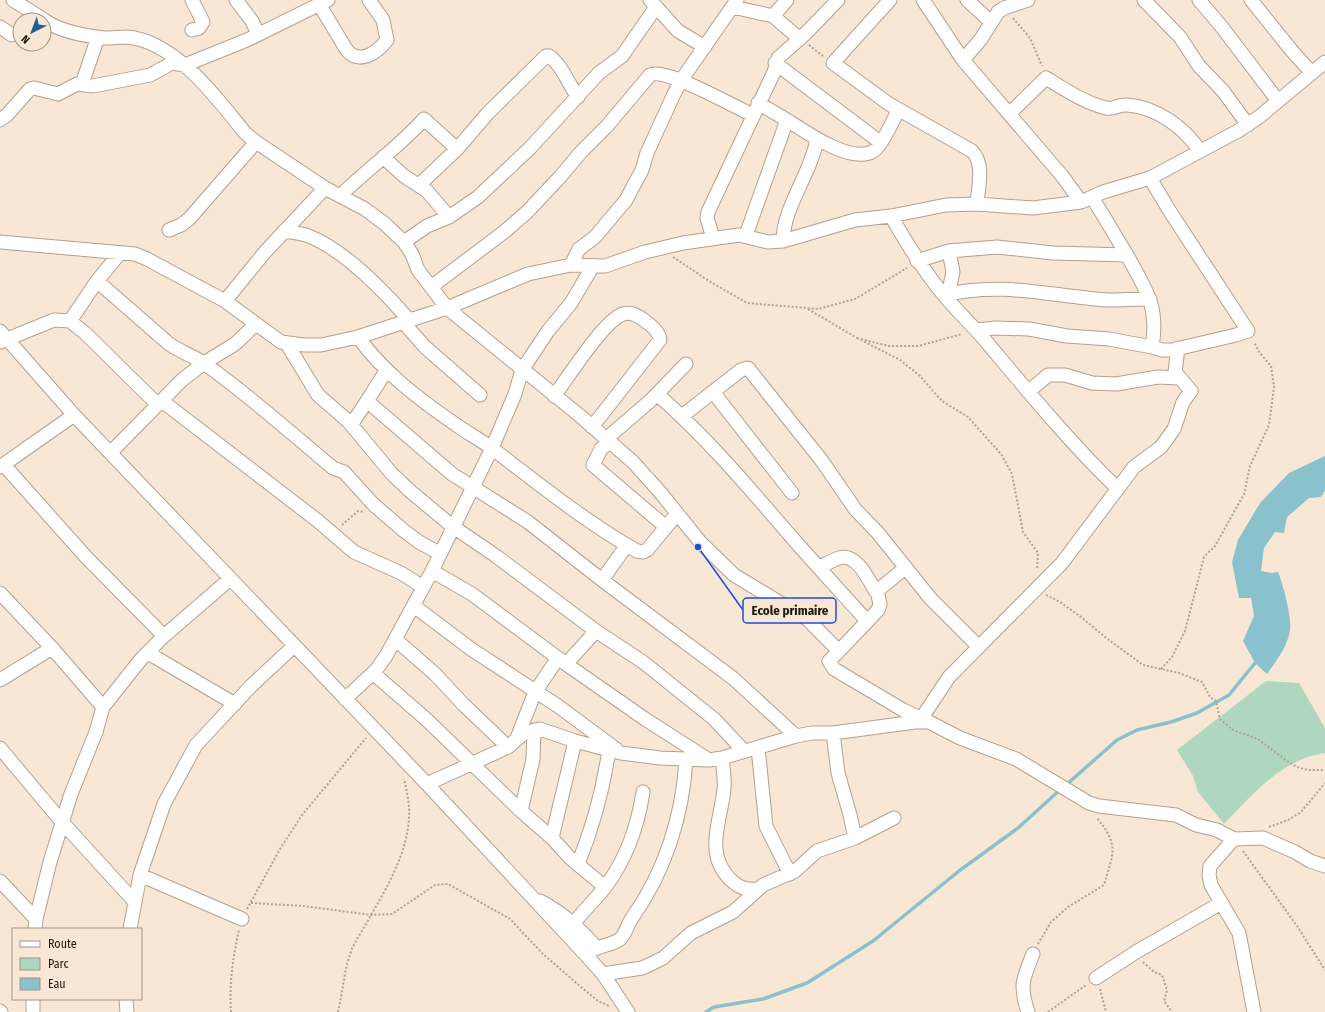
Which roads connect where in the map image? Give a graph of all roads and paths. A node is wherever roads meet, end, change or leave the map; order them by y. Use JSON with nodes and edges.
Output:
{"nodes":[{"id":1,"x":13,"y":0,"type":"edge"},
{"id":2,"x":192,"y":0,"type":"edge"},
{"id":3,"x":236,"y":0,"type":"edge"},
{"id":4,"x":369,"y":0,"type":"edge"},
{"id":5,"x":787,"y":0,"type":"edge"},
{"id":6,"x":838,"y":0,"type":"edge"},
{"id":7,"x":890,"y":0,"type":"edge"},
{"id":8,"x":923,"y":0,"type":"edge"},
{"id":9,"x":1028,"y":0,"type":"edge"},
{"id":10,"x":1144,"y":0,"type":"edge"},
{"id":11,"x":1198,"y":0,"type":"edge"},
{"id":12,"x":1251,"y":0,"type":"edge"},
{"id":13,"x":324,"y":2,"type":"edge"},
{"id":14,"x":973,"y":2,"type":"edge"},
{"id":15,"x":735,"y":3,"type":"edge"},
{"id":16,"x":653,"y":4,"type":"edge"},
{"id":17,"x":1004,"y":8,"type":"junction"},
{"id":18,"x":32,"y":12,"type":"edge"},
{"id":19,"x":773,"y":16,"type":"junction"},
{"id":20,"x":991,"y":22,"type":"junction"},
{"id":21,"x":52,"y":24,"type":"edge"},
{"id":22,"x":0,"y":26,"type":"edge"},
{"id":23,"x":192,"y":30,"type":"dead end"},
{"id":24,"x":258,"y":34,"type":"junction"},
{"id":25,"x":12,"y":35,"type":"dead end"},
{"id":26,"x":98,"y":37,"type":"junction"},
{"id":27,"x":800,"y":39,"type":"junction"},
{"id":28,"x":705,"y":47,"type":"junction"},
{"id":29,"x":963,"y":60,"type":"junction"},
{"id":30,"x":1325,"y":62,"type":"edge"},
{"id":31,"x":776,"y":63,"type":"junction"},
{"id":32,"x":833,"y":63,"type":"junction"},
{"id":33,"x":185,"y":65,"type":"junction"},
{"id":34,"x":1312,"y":73,"type":"junction"},
{"id":35,"x":1046,"y":78,"type":"junction"},
{"id":36,"x":682,"y":79,"type":"junction"},
{"id":37,"x":82,"y":84,"type":"junction"},
{"id":38,"x":578,"y":97,"type":"junction"},
{"id":39,"x":1278,"y":101,"type":"junction"},
{"id":40,"x":755,"y":109,"type":"junction"},
{"id":41,"x":898,"y":110,"type":"junction"},
{"id":42,"x":1009,"y":114,"type":"junction"},
{"id":43,"x":0,"y":120,"type":"edge"},
{"id":44,"x":787,"y":120,"type":"junction"},
{"id":45,"x":1248,"y":125,"type":"junction"},
{"id":46,"x":817,"y":139,"type":"junction"},
{"id":47,"x":256,"y":142,"type":"junction"},
{"id":48,"x":880,"y":142,"type":"junction"},
{"id":49,"x":456,"y":149,"type":"junction"},
{"id":50,"x":1200,"y":151,"type":"junction"},
{"id":51,"x":383,"y":158,"type":"junction"},
{"id":52,"x":1150,"y":178,"type":"junction"},
{"id":53,"x":419,"y":185,"type":"junction"},
{"id":54,"x":325,"y":188,"type":"junction"},
{"id":55,"x":340,"y":196,"type":"junction"},
{"id":56,"x":1086,"y":199,"type":"junction"},
{"id":57,"x":977,"y":204,"type":"junction"},
{"id":58,"x":891,"y":216,"type":"junction"},
{"id":59,"x":450,"y":217,"type":"junction"},
{"id":60,"x":170,"y":230,"type":"dead end"},
{"id":61,"x":284,"y":231,"type":"junction"},
{"id":62,"x":746,"y":235,"type":"junction"},
{"id":63,"x":714,"y":238,"type":"junction"},
{"id":64,"x":783,"y":241,"type":"junction"},
{"id":65,"x":0,"y":242,"type":"edge"},
{"id":66,"x":404,"y":242,"type":"junction"},
{"id":67,"x":661,"y":249,"type":"junction"},
{"id":68,"x":949,"y":252,"type":"junction"},
{"id":69,"x":120,"y":253,"type":"junction"},
{"id":70,"x":1127,"y":255,"type":"junction"},
{"id":71,"x":917,"y":261,"type":"junction"},
{"id":72,"x":571,"y":265,"type":"junction"},
{"id":73,"x":593,"y":266,"type":"junction"},
{"id":74,"x":97,"y":281,"type":"junction"},
{"id":75,"x":431,"y":287,"type":"junction"},
{"id":76,"x":947,"y":294,"type":"junction"},
{"id":77,"x":1150,"y":299,"type":"junction"},
{"id":78,"x":225,"y":301,"type":"junction"},
{"id":79,"x":447,"y":308,"type":"junction"},
{"id":80,"x":806,"y":308,"type":"junction"},
{"id":81,"x":70,"y":321,"type":"junction"},
{"id":82,"x":406,"y":321,"type":"junction"},
{"id":83,"x":256,"y":324,"type":"junction"},
{"id":84,"x":976,"y":330,"type":"junction"},
{"id":85,"x":1248,"y":331,"type":"junction"},
{"id":86,"x":2,"y":337,"type":"edge"},
{"id":87,"x":358,"y":337,"type":"junction"},
{"id":88,"x":856,"y":338,"type":"junction"},
{"id":89,"x":287,"y":344,"type":"junction"},
{"id":90,"x":1152,"y":347,"type":"junction"},
{"id":91,"x":1178,"y":348,"type":"junction"},
{"id":92,"x":204,"y":363,"type":"junction"},
{"id":93,"x":686,"y":364,"type":"dead end"},
{"id":94,"x":522,"y":370,"type":"junction"},
{"id":95,"x":386,"y":371,"type":"junction"},
{"id":96,"x":1178,"y":378,"type":"junction"},
{"id":97,"x":712,"y":392,"type":"junction"},
{"id":98,"x":1028,"y":392,"type":"junction"},
{"id":99,"x":657,"y":394,"type":"junction"},
{"id":100,"x":480,"y":395,"type":"dead end"},
{"id":101,"x":554,"y":396,"type":"junction"},
{"id":102,"x":367,"y":401,"type":"junction"},
{"id":103,"x":160,"y":403,"type":"junction"},
{"id":104,"x":74,"y":415,"type":"junction"},
{"id":105,"x":682,"y":416,"type":"junction"},
{"id":106,"x":351,"y":425,"type":"junction"},
{"id":107,"x":592,"y":426,"type":"junction"},
{"id":108,"x":607,"y":441,"type":"junction"},
{"id":109,"x":492,"y":448,"type":"junction"},
{"id":110,"x":111,"y":452,"type":"junction"},
{"id":111,"x":2,"y":466,"type":"edge"},
{"id":112,"x":472,"y":487,"type":"junction"},
{"id":113,"x":1118,"y":489,"type":"junction"},
{"id":114,"x":792,"y":493,"type":"dead end"},
{"id":115,"x":373,"y":504,"type":"junction"},
{"id":116,"x":677,"y":514,"type":"junction"},
{"id":117,"x":452,"y":526,"type":"junction"},
{"id":118,"x":666,"y":526,"type":"junction"},
{"id":119,"x":334,"y":535,"type":"junction"},
{"id":120,"x":627,"y":545,"type":"junction"},
{"id":121,"x":439,"y":553,"type":"junction"},
{"id":122,"x":820,"y":567,"type":"junction"},
{"id":123,"x":905,"y":568,"type":"junction"},
{"id":124,"x":432,"y":571,"type":"junction"},
{"id":125,"x":230,"y":579,"type":"junction"},
{"id":126,"x":602,"y":580,"type":"junction"},
{"id":127,"x":423,"y":587,"type":"junction"},
{"id":128,"x":1037,"y":590,"type":"junction"},
{"id":129,"x":876,"y":592,"type":"junction"},
{"id":130,"x":0,"y":593,"type":"edge"},
{"id":131,"x":414,"y":606,"type":"junction"},
{"id":132,"x":867,"y":621,"type":"junction"},
{"id":133,"x":596,"y":631,"type":"junction"},
{"id":134,"x":164,"y":636,"type":"junction"},
{"id":135,"x":395,"y":639,"type":"junction"},
{"id":136,"x":294,"y":646,"type":"junction"},
{"id":137,"x":978,"y":646,"type":"junction"},
{"id":138,"x":52,"y":648,"type":"junction"},
{"id":139,"x":839,"y":651,"type":"junction"},
{"id":140,"x":148,"y":653,"type":"junction"},
{"id":141,"x":562,"y":661,"type":"junction"},
{"id":142,"x":1160,"y":669,"type":"junction"},
{"id":143,"x":373,"y":673,"type":"junction"},
{"id":144,"x":0,"y":680,"type":"edge"},
{"id":145,"x":535,"y":692,"type":"junction"},
{"id":146,"x":345,"y":699,"type":"junction"},
{"id":147,"x":235,"y":704,"type":"junction"},
{"id":148,"x":103,"y":707,"type":"junction"},
{"id":149,"x":925,"y":720,"type":"junction"},
{"id":150,"x":374,"y":728,"type":"junction"},
{"id":151,"x":534,"y":730,"type":"junction"},
{"id":152,"x":834,"y":733,"type":"junction"},
{"id":153,"x":796,"y":736,"type":"junction"},
{"id":154,"x":575,"y":741,"type":"junction"},
{"id":155,"x":512,"y":742,"type":"junction"},
{"id":156,"x":0,"y":748,"type":"edge"},
{"id":157,"x":758,"y":748,"type":"junction"},
{"id":158,"x":615,"y":751,"type":"junction"},
{"id":159,"x":744,"y":751,"type":"junction"},
{"id":160,"x":722,"y":758,"type":"junction"},
{"id":161,"x":686,"y":759,"type":"junction"},
{"id":162,"x":709,"y":760,"type":"junction"},
{"id":163,"x":470,"y":763,"type":"junction"},
{"id":164,"x":1325,"y":770,"type":"edge"},
{"id":165,"x":403,"y":773,"type":"dead end"},
{"id":166,"x":1325,"y":783,"type":"edge"},
{"id":167,"x":427,"y":784,"type":"junction"},
{"id":168,"x":644,"y":792,"type":"dead end"},
{"id":169,"x":1089,"y":803,"type":"junction"},
{"id":170,"x":521,"y":811,"type":"junction"},
{"id":171,"x":894,"y":818,"type":"dead end"},
{"id":172,"x":62,"y":822,"type":"junction"},
{"id":173,"x":1264,"y":828,"type":"dead end"},
{"id":174,"x":552,"y":838,"type":"junction"},
{"id":175,"x":855,"y":838,"type":"junction"},
{"id":176,"x":1234,"y":838,"type":"junction"},
{"id":177,"x":578,"y":864,"type":"junction"},
{"id":178,"x":1325,"y":866,"type":"edge"},
{"id":179,"x":790,"y":874,"type":"junction"},
{"id":180,"x":140,"y":875,"type":"junction"},
{"id":181,"x":0,"y":881,"type":"edge"},
{"id":182,"x":605,"y":887,"type":"junction"},
{"id":183,"x":757,"y":889,"type":"junction"},
{"id":184,"x":529,"y":895,"type":"junction"},
{"id":185,"x":134,"y":901,"type":"junction"},
{"id":186,"x":1221,"y":903,"type":"junction"},
{"id":187,"x":251,"y":904,"type":"junction"},
{"id":188,"x":371,"y":915,"type":"junction"},
{"id":189,"x":242,"y":919,"type":"junction"},
{"id":190,"x":574,"y":923,"type":"junction"},
{"id":191,"x":36,"y":924,"type":"edge"},
{"id":192,"x":130,"y":928,"type":"edge"},
{"id":193,"x":597,"y":948,"type":"junction"},
{"id":194,"x":1136,"y":952,"type":"junction"},
{"id":195,"x":585,"y":954,"type":"junction"},
{"id":196,"x":1033,"y":954,"type":"joint"},
{"id":197,"x":1325,"y":970,"type":"edge"},
{"id":198,"x":603,"y":974,"type":"junction"},
{"id":199,"x":1096,"y":978,"type":"junction"},
{"id":200,"x":33,"y":1000,"type":"edge"},
{"id":201,"x":126,"y":1000,"type":"edge"},
{"id":202,"x":611,"y":1007,"type":"dead end"},
{"id":203,"x":33,"y":1012,"type":"edge"},
{"id":204,"x":126,"y":1012,"type":"edge"},
{"id":205,"x":231,"y":1012,"type":"edge"},
{"id":206,"x":338,"y":1012,"type":"edge"},
{"id":207,"x":628,"y":1012,"type":"edge"},
{"id":208,"x":1028,"y":1012,"type":"edge"},
{"id":209,"x":1048,"y":1012,"type":"edge"},
{"id":210,"x":1106,"y":1012,"type":"edge"},
{"id":211,"x":1172,"y":1012,"type":"edge"},
{"id":212,"x":1254,"y":1012,"type":"edge"}],
"edges":[{"from":1,"to":18,"type":"street"},
{"from":2,"to":23,"type":"street"},
{"from":3,"to":24,"type":"street"},
{"from":4,"to":13,"type":"street"},
{"from":5,"to":19,"type":"street"},
{"from":6,"to":27,"type":"street"},
{"from":7,"to":32,"type":"street"},
{"from":8,"to":29,"type":"street"},
{"from":9,"to":17,"type":"street"},
{"from":10,"to":45,"type":"street"},
{"from":11,"to":39,"type":"street"},
{"from":12,"to":34,"type":"street"},
{"from":13,"to":24,"type":"street"},
{"from":14,"to":20,"type":"street"},
{"from":15,"to":19,"type":"street"},
{"from":15,"to":28,"type":"street"},
{"from":16,"to":28,"type":"street"},
{"from":16,"to":38,"type":"street"},
{"from":17,"to":20,"type":"street"},
{"from":17,"to":35,"type":"path"},
{"from":19,"to":27,"type":"street"},
{"from":20,"to":29,"type":"street"},
{"from":21,"to":26,"type":"street"},
{"from":22,"to":25,"type":"street"},
{"from":24,"to":33,"type":"street"},
{"from":26,"to":33,"type":"street"},
{"from":26,"to":37,"type":"street"},
{"from":27,"to":31,"type":"street"},
{"from":27,"to":32,"type":"path"},
{"from":28,"to":36,"type":"street"},
{"from":29,"to":42,"type":"street"},
{"from":30,"to":34,"type":"street"},
{"from":31,"to":40,"type":"street"},
{"from":31,"to":48,"type":"street"},
{"from":32,"to":41,"type":"street"},
{"from":33,"to":37,"type":"street"},
{"from":33,"to":47,"type":"street"},
{"from":34,"to":39,"type":"street"},
{"from":35,"to":42,"type":"street"},
{"from":35,"to":50,"type":"street"},
{"from":36,"to":40,"type":"street"},
{"from":36,"to":72,"type":"street"},
{"from":36,"to":75,"type":"street"},
{"from":37,"to":43,"type":"street"},
{"from":38,"to":49,"type":"street"},
{"from":38,"to":59,"type":"street"},
{"from":39,"to":45,"type":"street"},
{"from":40,"to":44,"type":"street"},
{"from":40,"to":63,"type":"street"},
{"from":41,"to":48,"type":"street"},
{"from":41,"to":57,"type":"street"},
{"from":42,"to":56,"type":"street"},
{"from":44,"to":46,"type":"street"},
{"from":44,"to":62,"type":"street"},
{"from":45,"to":50,"type":"street"},
{"from":46,"to":48,"type":"street"},
{"from":46,"to":64,"type":"street"},
{"from":47,"to":54,"type":"street"},
{"from":47,"to":60,"type":"street"},
{"from":49,"to":51,"type":"street"},
{"from":49,"to":53,"type":"street"},
{"from":50,"to":52,"type":"street"},
{"from":51,"to":53,"type":"street"},
{"from":51,"to":55,"type":"street"},
{"from":52,"to":56,"type":"street"},
{"from":52,"to":85,"type":"street"},
{"from":53,"to":59,"type":"street"},
{"from":54,"to":55,"type":"street"},
{"from":54,"to":61,"type":"street"},
{"from":55,"to":66,"type":"street"},
{"from":56,"to":57,"type":"street"},
{"from":56,"to":70,"type":"street"},
{"from":57,"to":58,"type":"street"},
{"from":58,"to":64,"type":"street"},
{"from":58,"to":71,"type":"street"},
{"from":59,"to":66,"type":"street"},
{"from":61,"to":78,"type":"street"},
{"from":61,"to":82,"type":"street"},
{"from":62,"to":63,"type":"street"},
{"from":62,"to":64,"type":"street"},
{"from":63,"to":67,"type":"street"},
{"from":65,"to":69,"type":"street"},
{"from":66,"to":75,"type":"street"},
{"from":67,"to":73,"type":"street"},
{"from":67,"to":80,"type":"path"},
{"from":68,"to":70,"type":"street"},
{"from":68,"to":71,"type":"street"},
{"from":68,"to":76,"type":"street"},
{"from":69,"to":74,"type":"street"},
{"from":69,"to":78,"type":"street"},
{"from":70,"to":77,"type":"street"},
{"from":71,"to":76,"type":"street"},
{"from":71,"to":80,"type":"path"},
{"from":72,"to":73,"type":"street"},
{"from":72,"to":79,"type":"street"},
{"from":73,"to":94,"type":"street"},
{"from":74,"to":81,"type":"street"},
{"from":74,"to":92,"type":"street"},
{"from":75,"to":79,"type":"street"},
{"from":76,"to":77,"type":"street"},
{"from":76,"to":84,"type":"street"},
{"from":77,"to":90,"type":"street"},
{"from":78,"to":83,"type":"street"},
{"from":79,"to":82,"type":"street"},
{"from":79,"to":94,"type":"street"},
{"from":80,"to":88,"type":"path"},
{"from":81,"to":86,"type":"street"},
{"from":81,"to":103,"type":"street"},
{"from":82,"to":87,"type":"street"},
{"from":82,"to":100,"type":"street"},
{"from":83,"to":89,"type":"street"},
{"from":83,"to":92,"type":"street"},
{"from":84,"to":88,"type":"path"},
{"from":84,"to":90,"type":"street"},
{"from":84,"to":98,"type":"street"},
{"from":85,"to":91,"type":"street"},
{"from":85,"to":142,"type":"path"},
{"from":86,"to":104,"type":"street"},
{"from":87,"to":89,"type":"street"},
{"from":87,"to":95,"type":"street"},
{"from":88,"to":128,"type":"path"},
{"from":89,"to":106,"type":"street"},
{"from":90,"to":91,"type":"street"},
{"from":91,"to":96,"type":"street"},
{"from":92,"to":103,"type":"street"},
{"from":92,"to":115,"type":"street"},
{"from":93,"to":99,"type":"street"},
{"from":94,"to":101,"type":"street"},
{"from":94,"to":109,"type":"street"},
{"from":95,"to":102,"type":"street"},
{"from":95,"to":109,"type":"street"},
{"from":96,"to":98,"type":"street"},
{"from":96,"to":113,"type":"street"},
{"from":97,"to":105,"type":"street"},
{"from":97,"to":114,"type":"street"},
{"from":97,"to":123,"type":"street"},
{"from":98,"to":113,"type":"street"},
{"from":99,"to":105,"type":"street"},
{"from":99,"to":108,"type":"street"},
{"from":101,"to":107,"type":"street"},
{"from":101,"to":107,"type":"street"},
{"from":102,"to":106,"type":"street"},
{"from":102,"to":112,"type":"street"},
{"from":103,"to":110,"type":"street"},
{"from":103,"to":119,"type":"street"},
{"from":104,"to":110,"type":"street"},
{"from":104,"to":111,"type":"street"},
{"from":105,"to":122,"type":"street"},
{"from":106,"to":117,"type":"street"},
{"from":107,"to":108,"type":"street"},
{"from":108,"to":116,"type":"street"},
{"from":108,"to":118,"type":"street"},
{"from":109,"to":112,"type":"street"},
{"from":109,"to":120,"type":"street"},
{"from":110,"to":125,"type":"street"},
{"from":111,"to":134,"type":"street"},
{"from":112,"to":117,"type":"street"},
{"from":112,"to":126,"type":"street"},
{"from":113,"to":128,"type":"street"},
{"from":115,"to":119,"type":"path"},
{"from":115,"to":121,"type":"street"},
{"from":116,"to":118,"type":"street"},
{"from":116,"to":139,"type":"street"},
{"from":117,"to":121,"type":"street"},
{"from":117,"to":133,"type":"street"},
{"from":118,"to":120,"type":"street"},
{"from":119,"to":127,"type":"street"},
{"from":120,"to":126,"type":"street"},
{"from":121,"to":124,"type":"street"},
{"from":122,"to":129,"type":"street"},
{"from":122,"to":132,"type":"street"},
{"from":123,"to":129,"type":"street"},
{"from":123,"to":137,"type":"street"},
{"from":124,"to":127,"type":"street"},
{"from":124,"to":141,"type":"street"},
{"from":125,"to":134,"type":"street"},
{"from":125,"to":136,"type":"street"},
{"from":126,"to":153,"type":"street"},
{"from":127,"to":131,"type":"street"},
{"from":128,"to":137,"type":"street"},
{"from":128,"to":142,"type":"path"},
{"from":129,"to":132,"type":"street"},
{"from":130,"to":138,"type":"street"},
{"from":131,"to":135,"type":"street"},
{"from":131,"to":145,"type":"street"},
{"from":132,"to":139,"type":"street"},
{"from":133,"to":141,"type":"street"},
{"from":133,"to":159,"type":"street"},
{"from":134,"to":140,"type":"street"},
{"from":135,"to":143,"type":"street"},
{"from":135,"to":155,"type":"street"},
{"from":136,"to":146,"type":"street"},
{"from":136,"to":147,"type":"street"},
{"from":137,"to":149,"type":"street"},
{"from":138,"to":144,"type":"street"},
{"from":138,"to":148,"type":"street"},
{"from":139,"to":149,"type":"street"},
{"from":140,"to":147,"type":"street"},
{"from":140,"to":148,"type":"street"},
{"from":141,"to":145,"type":"street"},
{"from":141,"to":162,"type":"street"},
{"from":142,"to":164,"type":"path"},
{"from":143,"to":146,"type":"street"},
{"from":143,"to":163,"type":"street"},
{"from":145,"to":155,"type":"street"},
{"from":145,"to":158,"type":"street"},
{"from":146,"to":150,"type":"street"},
{"from":147,"to":180,"type":"street"},
{"from":148,"to":172,"type":"street"},
{"from":149,"to":152,"type":"street"},
{"from":149,"to":169,"type":"street"},
{"from":150,"to":167,"type":"street"},
{"from":150,"to":187,"type":"path"},
{"from":151,"to":154,"type":"street"},
{"from":151,"to":155,"type":"street"},
{"from":151,"to":170,"type":"street"},
{"from":152,"to":153,"type":"street"},
{"from":152,"to":175,"type":"street"},
{"from":153,"to":157,"type":"street"},
{"from":154,"to":158,"type":"street"},
{"from":154,"to":174,"type":"street"},
{"from":155,"to":163,"type":"street"},
{"from":156,"to":172,"type":"street"},
{"from":157,"to":159,"type":"street"},
{"from":157,"to":179,"type":"street"},
{"from":158,"to":161,"type":"street"},
{"from":158,"to":177,"type":"street"},
{"from":159,"to":160,"type":"street"},
{"from":160,"to":162,"type":"street"},
{"from":160,"to":183,"type":"street"},
{"from":161,"to":162,"type":"street"},
{"from":161,"to":193,"type":"street"},
{"from":163,"to":167,"type":"street"},
{"from":163,"to":170,"type":"street"},
{"from":165,"to":188,"type":"path"},
{"from":166,"to":173,"type":"path"},
{"from":167,"to":184,"type":"street"},
{"from":168,"to":182,"type":"street"},
{"from":169,"to":176,"type":"street"},
{"from":169,"to":196,"type":"path"},
{"from":170,"to":174,"type":"street"},
{"from":171,"to":175,"type":"street"},
{"from":172,"to":185,"type":"street"},
{"from":172,"to":191,"type":"street"},
{"from":174,"to":177,"type":"street"},
{"from":175,"to":179,"type":"street"},
{"from":176,"to":178,"type":"street"},
{"from":176,"to":186,"type":"street"},
{"from":176,"to":197,"type":"path"},
{"from":177,"to":182,"type":"street"},
{"from":179,"to":183,"type":"street"},
{"from":180,"to":185,"type":"street"},
{"from":180,"to":189,"type":"street"},
{"from":181,"to":191,"type":"street"},
{"from":182,"to":190,"type":"street"},
{"from":183,"to":198,"type":"street"},
{"from":184,"to":190,"type":"street"},
{"from":184,"to":195,"type":"street"},
{"from":185,"to":192,"type":"street"},
{"from":186,"to":194,"type":"street"},
{"from":186,"to":212,"type":"street"},
{"from":187,"to":188,"type":"path"},
{"from":187,"to":189,"type":"path"},
{"from":188,"to":202,"type":"path"},
{"from":188,"to":206,"type":"path"},
{"from":189,"to":205,"type":"path"},
{"from":190,"to":193,"type":"street"},
{"from":193,"to":195,"type":"street"},
{"from":194,"to":199,"type":"street"},
{"from":194,"to":211,"type":"path"},
{"from":195,"to":198,"type":"street"},
{"from":196,"to":208,"type":"street"},
{"from":198,"to":207,"type":"street"},
{"from":199,"to":209,"type":"path"},
{"from":199,"to":210,"type":"path"},
{"from":200,"to":203,"type":"street"},
{"from":201,"to":204,"type":"street"}]}
